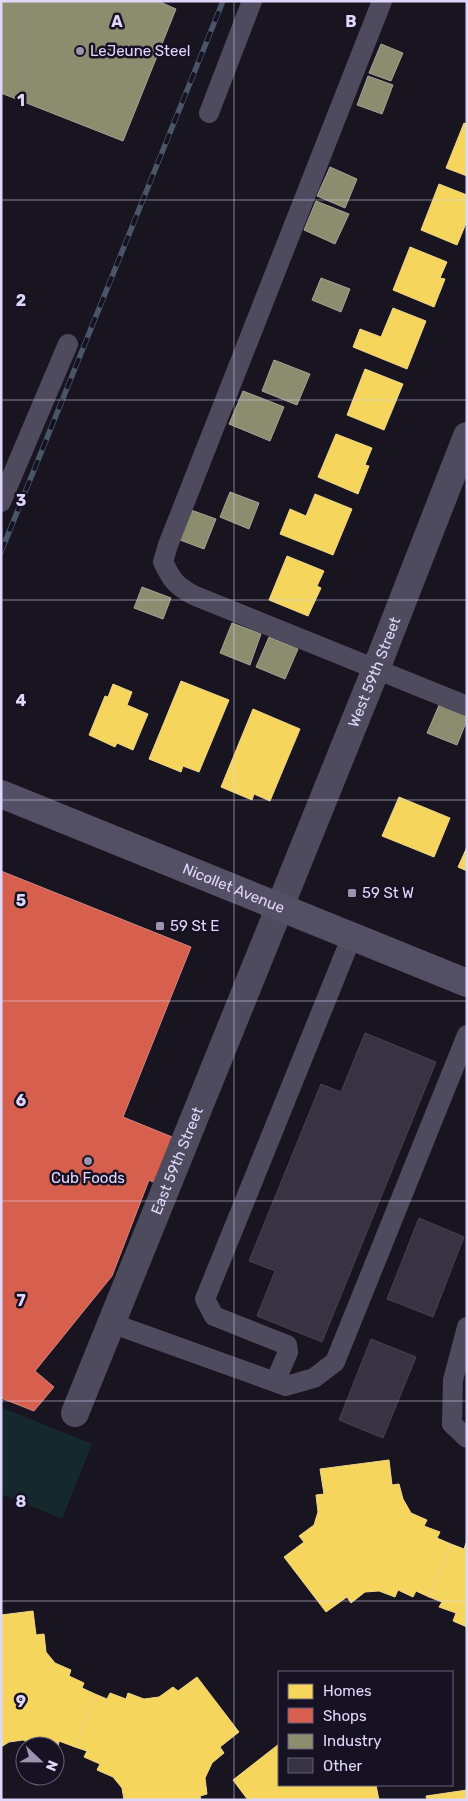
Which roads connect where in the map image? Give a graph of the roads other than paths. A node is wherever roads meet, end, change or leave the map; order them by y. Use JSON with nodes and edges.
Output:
{"nodes":[{"id":1,"x":252,"y":1,"type":"edge"},
{"id":2,"x":382,"y":1,"type":"edge"},
{"id":3,"x":209,"y":113,"type":"dead end"},
{"id":4,"x":68,"y":344,"type":"dead end"},
{"id":5,"x":467,"y":437,"type":"edge"},
{"id":6,"x":1,"y":502,"type":"edge"},
{"id":7,"x":376,"y":669,"type":"junction"},
{"id":8,"x":467,"y":706,"type":"edge"},
{"id":9,"x":1,"y":794,"type":"edge"},
{"id":10,"x":280,"y":908,"type":"junction"},
{"id":11,"x":352,"y":936,"type":"junction"},
{"id":12,"x":467,"y":983,"type":"edge"},
{"id":13,"x":467,"y":1036,"type":"edge"},
{"id":14,"x":111,"y":1323,"type":"junction"},
{"id":15,"x":467,"y":1327,"type":"edge"},
{"id":16,"x":275,"y":1382,"type":"junction"},
{"id":17,"x":75,"y":1413,"type":"dead end"},
{"id":18,"x":467,"y":1438,"type":"edge"}],
"edges":[{"from":1,"to":3,"type":"lane"},
{"from":2,"to":7,"type":"lane"},
{"from":4,"to":6,"type":"lane"},
{"from":5,"to":7,"type":"street","name":"West 59th Street"},
{"from":7,"to":8,"type":"lane"},
{"from":7,"to":10,"type":"street","name":"West 59th Street"},
{"from":9,"to":10,"type":"main road","name":"Nicollet Avenue"},
{"from":10,"to":11,"type":"main road","name":"Nicollet Avenue"},
{"from":10,"to":14,"type":"street","name":"East 59th Street"},
{"from":11,"to":12,"type":"main road","name":"Nicollet Avenue"},
{"from":11,"to":16,"type":"lane"},
{"from":13,"to":16,"type":"lane"},
{"from":14,"to":16,"type":"lane"},
{"from":14,"to":17,"type":"street","name":"East 59th Street"},
{"from":15,"to":18,"type":"lane"}]}
